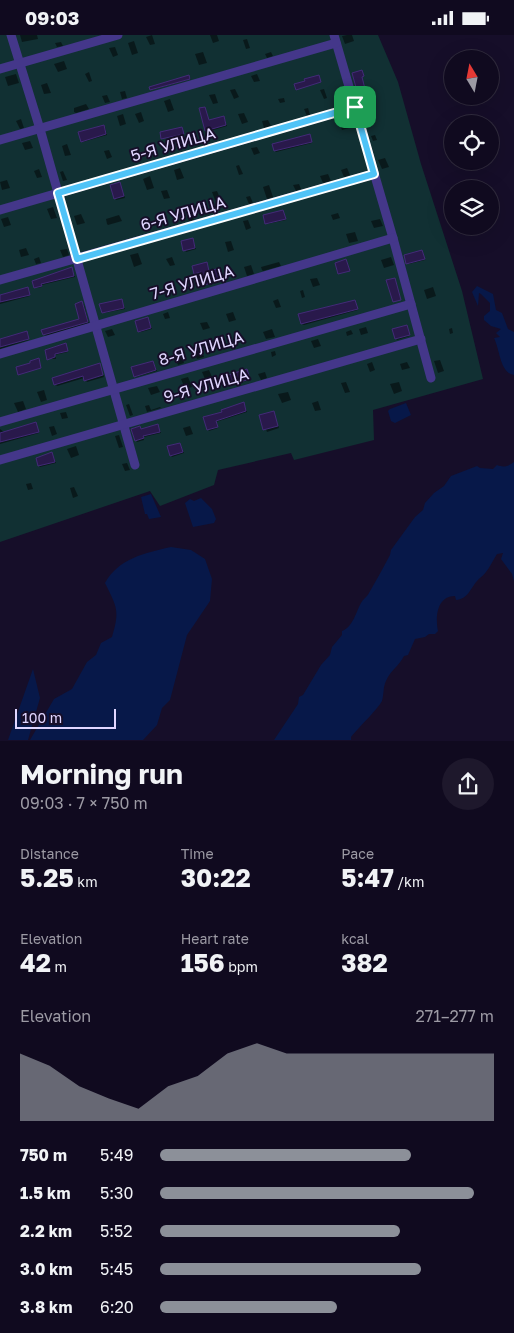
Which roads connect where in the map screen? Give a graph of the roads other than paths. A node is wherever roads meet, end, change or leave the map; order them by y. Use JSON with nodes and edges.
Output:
{"nodes":[{"id":1,"x":11,"y":35,"type":"edge"},
{"id":2,"x":118,"y":35,"type":"edge"},
{"id":3,"x":335,"y":39,"type":"edge"},
{"id":4,"x":20,"y":63,"type":"junction"},
{"id":5,"x":0,"y":69,"type":"edge"},
{"id":6,"x":355,"y":107,"type":"junction"},
{"id":7,"x":40,"y":129,"type":"junction"},
{"id":8,"x":0,"y":140,"type":"edge"},
{"id":9,"x":374,"y":174,"type":"junction"},
{"id":10,"x":58,"y":193,"type":"junction"},
{"id":11,"x":0,"y":210,"type":"edge"},
{"id":12,"x":393,"y":238,"type":"junction"},
{"id":13,"x":77,"y":259,"type":"junction"},
{"id":14,"x":0,"y":280,"type":"edge"},
{"id":15,"x":411,"y":304,"type":"junction"},
{"id":16,"x":96,"y":326,"type":"junction"},
{"id":17,"x":420,"y":339,"type":"junction"},
{"id":18,"x":0,"y":354,"type":"edge"},
{"id":19,"x":431,"y":378,"type":"dead end"},
{"id":20,"x":113,"y":389,"type":"junction"},
{"id":21,"x":0,"y":422,"type":"edge"},
{"id":22,"x":123,"y":425,"type":"junction"},
{"id":23,"x":0,"y":460,"type":"edge"},
{"id":24,"x":135,"y":465,"type":"dead end"}],
"edges":[{"from":1,"to":4,"type":"street"},
{"from":2,"to":4,"type":"street"},
{"from":3,"to":6,"type":"street"},
{"from":3,"to":7,"type":"street"},
{"from":4,"to":5,"type":"street"},
{"from":4,"to":7,"type":"street"},
{"from":6,"to":9,"type":"street"},
{"from":6,"to":10,"type":"street","name":"5-Я УЛИЦА"},
{"from":7,"to":8,"type":"street"},
{"from":7,"to":10,"type":"street"},
{"from":9,"to":12,"type":"street"},
{"from":9,"to":13,"type":"street","name":"6-Я УЛИЦА"},
{"from":10,"to":11,"type":"street","name":"5-Я УЛИЦА"},
{"from":10,"to":13,"type":"street"},
{"from":12,"to":15,"type":"street"},
{"from":12,"to":16,"type":"street","name":"7-Я УЛИЦА"},
{"from":13,"to":14,"type":"street","name":"6-Я УЛИЦА"},
{"from":13,"to":16,"type":"street"},
{"from":15,"to":17,"type":"street"},
{"from":15,"to":20,"type":"street","name":"8-Я УЛИЦА"},
{"from":16,"to":18,"type":"street","name":"7-Я УЛИЦА"},
{"from":16,"to":20,"type":"street"},
{"from":17,"to":19,"type":"street"},
{"from":17,"to":22,"type":"street","name":"9-Я УЛИЦА"},
{"from":20,"to":21,"type":"street","name":"8-Я УЛИЦА"},
{"from":20,"to":22,"type":"street"},
{"from":22,"to":23,"type":"street","name":"9-Я УЛИЦА"},
{"from":22,"to":24,"type":"street"}]}
